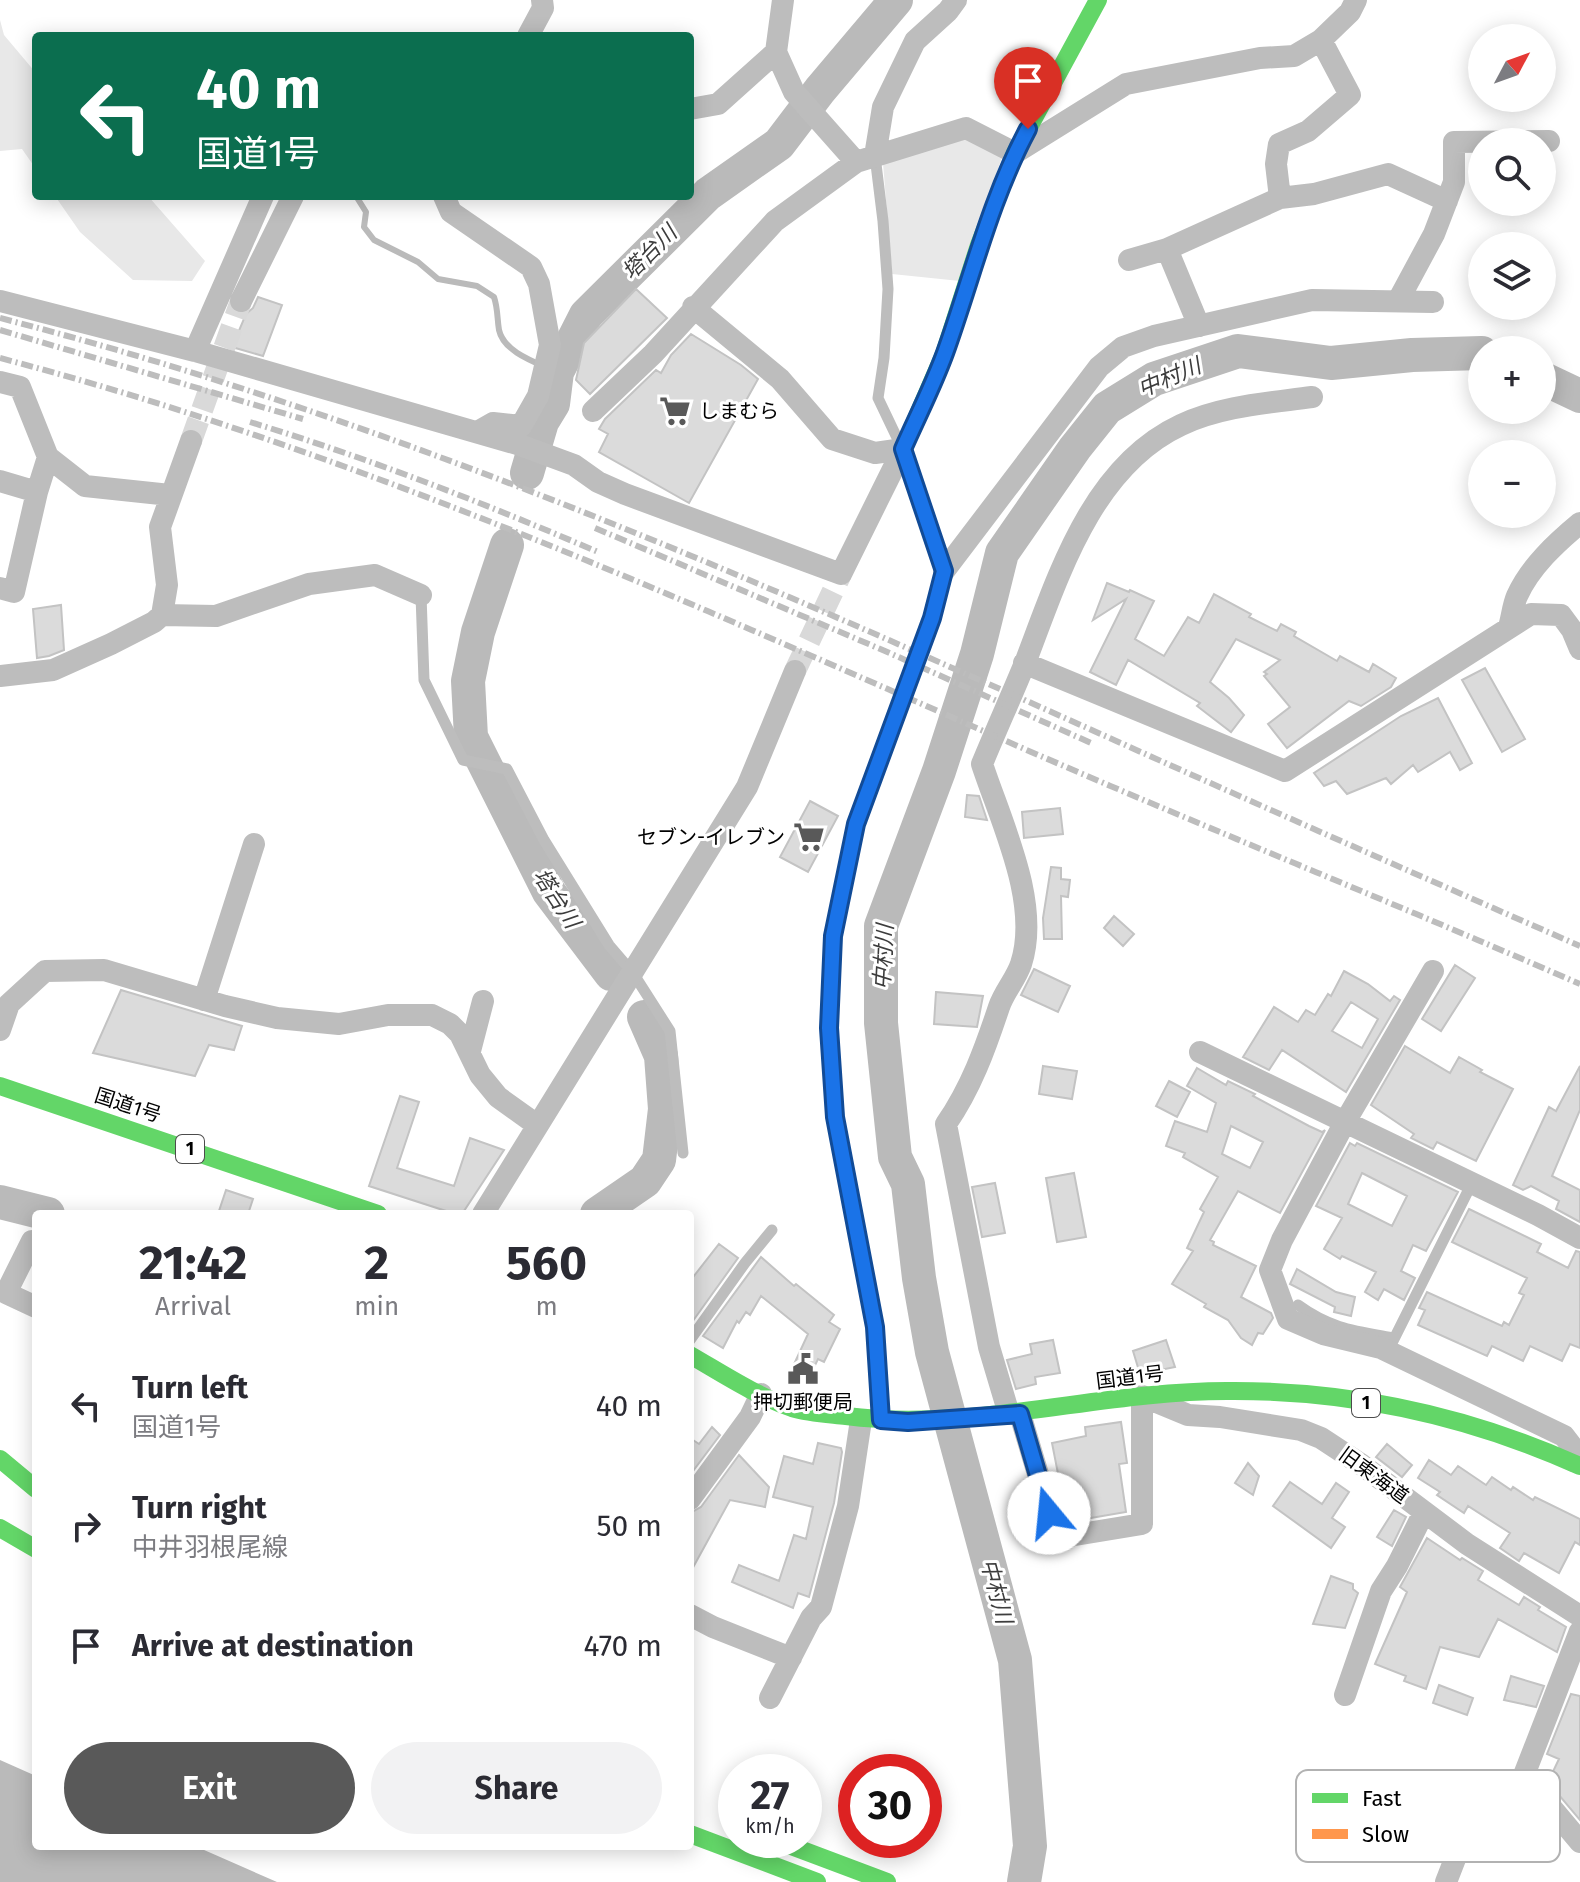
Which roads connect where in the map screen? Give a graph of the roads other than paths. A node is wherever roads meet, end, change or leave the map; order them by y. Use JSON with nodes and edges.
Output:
{"nodes":[{"id":1,"x":542,"y":0,"type":"edge"},
{"id":2,"x":783,"y":0,"type":"edge"},
{"id":3,"x":956,"y":0,"type":"edge"},
{"id":4,"x":1098,"y":0,"type":"edge"},
{"id":5,"x":1356,"y":0,"type":"edge"},
{"id":6,"x":530,"y":32,"type":"edge"},
{"id":7,"x":1321,"y":40,"type":"junction"},
{"id":8,"x":776,"y":52,"type":"junction"},
{"id":9,"x":694,"y":108,"type":"edge"},
{"id":10,"x":1468,"y":142,"type":"edge"},
{"id":11,"x":1015,"y":153,"type":"junction"},
{"id":12,"x":866,"y":159,"type":"junction"},
{"id":13,"x":1280,"y":198,"type":"junction"},
{"id":14,"x":261,"y":200,"type":"edge"},
{"id":15,"x":291,"y":200,"type":"edge"},
{"id":16,"x":446,"y":200,"type":"edge"},
{"id":17,"x":1447,"y":201,"type":"junction"},
{"id":18,"x":1167,"y":249,"type":"junction"},
{"id":19,"x":1129,"y":260,"type":"dead end"},
{"id":20,"x":1399,"y":299,"type":"junction"},
{"id":21,"x":0,"y":301,"type":"edge"},
{"id":22,"x":241,"y":301,"type":"tunnel mouth"},
{"id":23,"x":1433,"y":302,"type":"dead end"},
{"id":24,"x":693,"y":307,"type":"junction"},
{"id":25,"x":1199,"y":326,"type":"junction"},
{"id":26,"x":195,"y":351,"type":"junction"},
{"id":27,"x":0,"y":382,"type":"edge"},
{"id":28,"x":1312,"y":397,"type":"dead end"},
{"id":29,"x":593,"y":411,"type":"dead end"},
{"id":30,"x":477,"y":432,"type":"junction"},
{"id":31,"x":191,"y":441,"type":"tunnel mouth"},
{"id":32,"x":903,"y":449,"type":"junction"},
{"id":33,"x":48,"y":457,"type":"junction"},
{"id":34,"x":0,"y":481,"type":"edge"},
{"id":35,"x":37,"y":492,"type":"junction"},
{"id":36,"x":170,"y":495,"type":"junction"},
{"id":37,"x":1580,"y":523,"type":"edge"},
{"id":38,"x":944,"y":571,"type":"junction"},
{"id":39,"x":0,"y":588,"type":"edge"},
{"id":40,"x":421,"y":595,"type":"joint"},
{"id":41,"x":162,"y":615,"type":"junction"},
{"id":42,"x":1509,"y":627,"type":"junction"},
{"id":43,"x":1580,"y":649,"type":"edge"},
{"id":44,"x":1024,"y":663,"type":"junction"},
{"id":45,"x":795,"y":671,"type":"tunnel mouth"},
{"id":46,"x":0,"y":676,"type":"edge"},
{"id":47,"x":254,"y":844,"type":"dead end"},
{"id":48,"x":1433,"y":971,"type":"dead end"},
{"id":49,"x":633,"y":973,"type":"junction"},
{"id":50,"x":204,"y":1000,"type":"junction"},
{"id":51,"x":483,"y":1001,"type":"dead end"},
{"id":52,"x":0,"y":1030,"type":"edge"},
{"id":53,"x":470,"y":1051,"type":"junction"},
{"id":54,"x":1200,"y":1052,"type":"dead end"},
{"id":55,"x":0,"y":1086,"type":"edge"},
{"id":56,"x":1345,"y":1122,"type":"junction"},
{"id":57,"x":537,"y":1125,"type":"junction"},
{"id":58,"x":683,"y":1153,"type":"dead end"},
{"id":59,"x":1472,"y":1183,"type":"junction"},
{"id":60,"x":366,"y":1210,"type":"edge"},
{"id":61,"x":485,"y":1210,"type":"edge"},
{"id":62,"x":772,"y":1230,"type":"dead end"},
{"id":63,"x":1580,"y":1238,"type":"edge"},
{"id":64,"x":32,"y":1241,"type":"dead end"},
{"id":65,"x":32,"y":1305,"type":"edge"},
{"id":66,"x":1298,"y":1305,"type":"dead end"},
{"id":67,"x":694,"y":1334,"type":"edge"},
{"id":68,"x":1391,"y":1344,"type":"junction"},
{"id":69,"x":694,"y":1357,"type":"edge"},
{"id":70,"x":761,"y":1394,"type":"junction"},
{"id":71,"x":1142,"y":1396,"type":"junction"},
{"id":72,"x":1014,"y":1414,"type":"junction"},
{"id":73,"x":871,"y":1420,"type":"junction"},
{"id":74,"x":0,"y":1459,"type":"edge"},
{"id":75,"x":1577,"y":1465,"type":"edge"},
{"id":76,"x":32,"y":1486,"type":"edge"},
{"id":77,"x":694,"y":1494,"type":"edge"},
{"id":78,"x":1424,"y":1512,"type":"junction"},
{"id":79,"x":0,"y":1528,"type":"edge"},
{"id":80,"x":32,"y":1547,"type":"edge"},
{"id":81,"x":1580,"y":1616,"type":"edge"},
{"id":82,"x":694,"y":1617,"type":"edge"},
{"id":83,"x":1580,"y":1631,"type":"edge"},
{"id":84,"x":791,"y":1658,"type":"junction"},
{"id":85,"x":1345,"y":1695,"type":"dead end"},
{"id":86,"x":770,"y":1698,"type":"dead end"},
{"id":87,"x":1526,"y":1770,"type":"edge"},
{"id":88,"x":1560,"y":1818,"type":"edge"},
{"id":89,"x":694,"y":1836,"type":"edge"},
{"id":90,"x":1580,"y":1842,"type":"edge"},
{"id":91,"x":822,"y":1857,"type":"edge"},
{"id":92,"x":1454,"y":1862,"type":"edge"},
{"id":93,"x":811,"y":1880,"type":"edge"},
{"id":94,"x":887,"y":1882,"type":"edge"},
{"id":95,"x":1446,"y":1882,"type":"edge"}],
"edges":[{"from":1,"to":6,"type":"street"},
{"from":2,"to":8,"type":"street"},
{"from":3,"to":12,"type":"street"},
{"from":4,"to":11,"type":"main road"},
{"from":5,"to":7,"type":"street"},
{"from":7,"to":11,"type":"street"},
{"from":7,"to":13,"type":"street"},
{"from":8,"to":9,"type":"street"},
{"from":8,"to":12,"type":"street"},
{"from":10,"to":17,"type":"street"},
{"from":11,"to":12,"type":"street"},
{"from":11,"to":32,"type":"main road"},
{"from":12,"to":24,"type":"street"},
{"from":12,"to":32,"type":"lane"},
{"from":13,"to":17,"type":"street"},
{"from":13,"to":18,"type":"street"},
{"from":14,"to":26,"type":"street"},
{"from":15,"to":22,"type":"street"},
{"from":16,"to":30,"type":"street"},
{"from":17,"to":20,"type":"street"},
{"from":18,"to":19,"type":"street"},
{"from":18,"to":25,"type":"street"},
{"from":20,"to":23,"type":"street"},
{"from":20,"to":25,"type":"street"},
{"from":21,"to":26,"type":"street"},
{"from":24,"to":29,"type":"street"},
{"from":24,"to":32,"type":"street"},
{"from":25,"to":38,"type":"street"},
{"from":26,"to":30,"type":"street"},
{"from":27,"to":33,"type":"street"},
{"from":28,"to":44,"type":"street"},
{"from":30,"to":32,"type":"street"},
{"from":31,"to":36,"type":"street"},
{"from":32,"to":38,"type":"main road"},
{"from":33,"to":35,"type":"street"},
{"from":33,"to":36,"type":"street"},
{"from":34,"to":35,"type":"street"},
{"from":35,"to":39,"type":"street"},
{"from":36,"to":41,"type":"street"},
{"from":37,"to":42,"type":"street"},
{"from":38,"to":73,"type":"main road"},
{"from":40,"to":41,"type":"street"},
{"from":40,"to":49,"type":"lane"},
{"from":41,"to":46,"type":"street"},
{"from":42,"to":43,"type":"street"},
{"from":42,"to":44,"type":"street"},
{"from":44,"to":72,"type":"street"},
{"from":45,"to":49,"type":"street"},
{"from":47,"to":50,"type":"street"},
{"from":48,"to":56,"type":"street"},
{"from":49,"to":57,"type":"street"},
{"from":49,"to":58,"type":"lane"},
{"from":50,"to":52,"type":"street"},
{"from":50,"to":53,"type":"street"},
{"from":51,"to":53,"type":"street"},
{"from":53,"to":57,"type":"street"},
{"from":54,"to":56,"type":"street"},
{"from":55,"to":60,"type":"main road","name":"国道1号","number":"1"},
{"from":56,"to":59,"type":"street"},
{"from":56,"to":68,"type":"street"},
{"from":57,"to":61,"type":"street"},
{"from":59,"to":63,"type":"street"},
{"from":59,"to":68,"type":"lane"},
{"from":62,"to":67,"type":"lane"},
{"from":64,"to":65,"type":"street"},
{"from":66,"to":68,"type":"lane"},
{"from":68,"to":75,"type":"street"},
{"from":69,"to":70,"type":"main road","name":"国道1号","number":"1"},
{"from":70,"to":73,"type":"main road","name":"国道1号","number":"1"},
{"from":70,"to":77,"type":"street"},
{"from":71,"to":72,"type":"main road","name":"国道1号","number":"1"},
{"from":71,"to":72,"type":"street"},
{"from":71,"to":75,"type":"main road","name":"国道1号","number":"1"},
{"from":71,"to":78,"type":"street","name":"旧東海道"},
{"from":72,"to":73,"type":"main road","name":"国道1号","number":"1"},
{"from":73,"to":84,"type":"street"},
{"from":74,"to":76,"type":"main road"},
{"from":78,"to":81,"type":"street","name":"旧東海道"},
{"from":78,"to":85,"type":"street"},
{"from":79,"to":80,"type":"main road"},
{"from":82,"to":84,"type":"street"},
{"from":83,"to":87,"type":"street"},
{"from":84,"to":86,"type":"street"},
{"from":88,"to":90,"type":"street"},
{"from":89,"to":93,"type":"main road"},
{"from":91,"to":94,"type":"main road"},
{"from":92,"to":95,"type":"street"}]}
